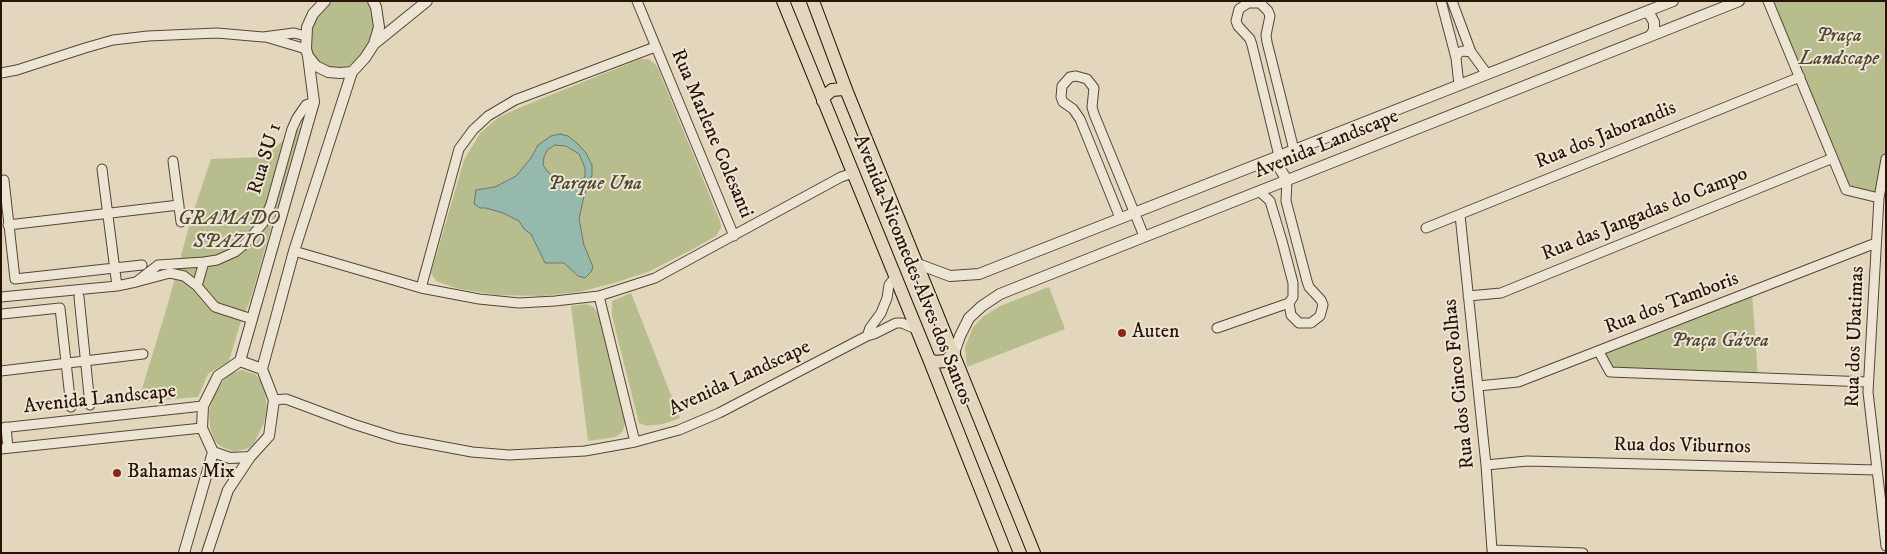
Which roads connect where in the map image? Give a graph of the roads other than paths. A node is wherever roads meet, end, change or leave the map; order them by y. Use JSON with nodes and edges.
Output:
{"nodes":[{"id":1,"x":325,"y":1,"type":"edge"},
{"id":2,"x":373,"y":1,"type":"edge"},
{"id":3,"x":427,"y":1,"type":"edge"},
{"id":4,"x":637,"y":1,"type":"edge"},
{"id":5,"x":783,"y":1,"type":"edge"},
{"id":6,"x":813,"y":1,"type":"edge"},
{"id":7,"x":1673,"y":1,"type":"edge"},
{"id":8,"x":1739,"y":1,"type":"edge"},
{"id":9,"x":1768,"y":1,"type":"edge"},
{"id":10,"x":1453,"y":2,"type":"edge"},
{"id":11,"x":1441,"y":4,"type":"edge"},
{"id":12,"x":1646,"y":12,"type":"junction"},
{"id":13,"x":1651,"y":35,"type":"junction"},
{"id":14,"x":263,"y":36,"type":"junction"},
{"id":15,"x":306,"y":36,"type":"junction"},
{"id":16,"x":374,"y":44,"type":"junction"},
{"id":17,"x":656,"y":47,"type":"junction"},
{"id":18,"x":1471,"y":52,"type":"junction"},
{"id":19,"x":307,"y":53,"type":"junction"},
{"id":20,"x":1456,"y":58,"type":"junction"},
{"id":21,"x":352,"y":72,"type":"junction"},
{"id":22,"x":1,"y":73,"type":"edge"},
{"id":23,"x":1487,"y":74,"type":"junction"},
{"id":24,"x":1800,"y":77,"type":"junction"},
{"id":25,"x":1459,"y":85,"type":"junction"},
{"id":26,"x":848,"y":92,"type":"junction"},
{"id":27,"x":823,"y":100,"type":"junction"},
{"id":28,"x":314,"y":102,"type":"junction"},
{"id":29,"x":1283,"y":106,"type":"junction"},
{"id":30,"x":1268,"y":110,"type":"junction"},
{"id":31,"x":1294,"y":150,"type":"junction"},
{"id":32,"x":1279,"y":156,"type":"junction"},
{"id":33,"x":1833,"y":158,"type":"junction"},
{"id":34,"x":1886,"y":159,"type":"edge"},
{"id":35,"x":173,"y":161,"type":"dead end"},
{"id":36,"x":102,"y":168,"type":"dead end"},
{"id":37,"x":853,"y":173,"type":"junction"},
{"id":38,"x":1119,"y":173,"type":"junction"},
{"id":39,"x":4,"y":180,"type":"dead end"},
{"id":40,"x":1104,"y":180,"type":"junction"},
{"id":41,"x":1287,"y":180,"type":"junction"},
{"id":42,"x":1259,"y":191,"type":"junction"},
{"id":43,"x":1879,"y":198,"type":"junction"},
{"id":44,"x":179,"y":205,"type":"junction"},
{"id":45,"x":108,"y":212,"type":"junction"},
{"id":46,"x":1135,"y":212,"type":"junction"},
{"id":47,"x":1460,"y":215,"type":"junction"},
{"id":48,"x":1120,"y":218,"type":"junction"},
{"id":49,"x":181,"y":222,"type":"dead end"},
{"id":50,"x":8,"y":224,"type":"junction"},
{"id":51,"x":1426,"y":228,"type":"dead end"},
{"id":52,"x":734,"y":236,"type":"junction"},
{"id":53,"x":1144,"y":236,"type":"junction"},
{"id":54,"x":1296,"y":237,"type":"junction"},
{"id":55,"x":1282,"y":241,"type":"junction"},
{"id":56,"x":1876,"y":243,"type":"junction"},
{"id":57,"x":294,"y":251,"type":"junction"},
{"id":58,"x":204,"y":262,"type":"junction"},
{"id":59,"x":918,"y":264,"type":"junction"},
{"id":60,"x":142,"y":265,"type":"dead end"},
{"id":61,"x":114,"y":268,"type":"junction"},
{"id":62,"x":896,"y":277,"type":"junction"},
{"id":63,"x":136,"y":282,"type":"junction"},
{"id":64,"x":117,"y":286,"type":"junction"},
{"id":65,"x":197,"y":286,"type":"junction"},
{"id":66,"x":421,"y":288,"type":"junction"},
{"id":67,"x":599,"y":296,"type":"junction"},
{"id":68,"x":1468,"y":296,"type":"junction"},
{"id":69,"x":79,"y":297,"type":"dead end"},
{"id":70,"x":1,"y":299,"type":"edge"},
{"id":71,"x":1289,"y":304,"type":"junction"},
{"id":72,"x":2,"y":314,"type":"edge"},
{"id":73,"x":252,"y":319,"type":"junction"},
{"id":74,"x":1217,"y":328,"type":"dead end"},
{"id":75,"x":916,"y":329,"type":"junction"},
{"id":76,"x":867,"y":336,"type":"junction"},
{"id":77,"x":1599,"y":352,"type":"junction"},
{"id":78,"x":954,"y":353,"type":"junction"},
{"id":79,"x":142,"y":354,"type":"dead end"},
{"id":80,"x":929,"y":359,"type":"junction"},
{"id":81,"x":86,"y":361,"type":"junction"},
{"id":82,"x":240,"y":361,"type":"junction"},
{"id":83,"x":67,"y":364,"type":"junction"},
{"id":84,"x":262,"y":369,"type":"junction"},
{"id":85,"x":1,"y":371,"type":"edge"},
{"id":86,"x":1868,"y":382,"type":"junction"},
{"id":87,"x":1478,"y":386,"type":"junction"},
{"id":88,"x":274,"y":400,"type":"junction"},
{"id":89,"x":90,"y":405,"type":"dead end"},
{"id":90,"x":203,"y":406,"type":"junction"},
{"id":91,"x":71,"y":407,"type":"dead end"},
{"id":92,"x":4,"y":428,"type":"edge"},
{"id":93,"x":202,"y":428,"type":"junction"},
{"id":94,"x":635,"y":442,"type":"junction"},
{"id":95,"x":5,"y":449,"type":"edge"},
{"id":96,"x":213,"y":452,"type":"junction"},
{"id":97,"x":250,"y":457,"type":"junction"},
{"id":98,"x":1486,"y":465,"type":"junction"},
{"id":99,"x":1877,"y":470,"type":"junction"},
{"id":100,"x":1886,"y":546,"type":"edge"},
{"id":101,"x":184,"y":553,"type":"edge"},
{"id":102,"x":208,"y":553,"type":"edge"},
{"id":103,"x":1006,"y":553,"type":"edge"},
{"id":104,"x":1034,"y":553,"type":"edge"},
{"id":105,"x":1583,"y":553,"type":"edge"}],
"edges":[{"from":1,"to":15,"type":"street"},
{"from":2,"to":16,"type":"street"},
{"from":3,"to":16,"type":"street"},
{"from":4,"to":17,"type":"street","name":"Rua Marlene Colesanti"},
{"from":5,"to":27,"type":"main road","name":"Avenida Nicomedes Alves dos Santos"},
{"from":6,"to":26,"type":"main road","name":"Avenida Nicomedes Alves dos Santos"},
{"from":7,"to":12,"type":"street","name":"Avenida Landscape"},
{"from":8,"to":13,"type":"street","name":"Avenida Landscape"},
{"from":9,"to":24,"type":"street"},
{"from":10,"to":11,"type":"street"},
{"from":10,"to":18,"type":"street"},
{"from":11,"to":20,"type":"street"},
{"from":12,"to":13,"type":"street"},
{"from":12,"to":23,"type":"street","name":"Avenida Landscape"},
{"from":13,"to":41,"type":"street","name":"Avenida Landscape"},
{"from":14,"to":15,"type":"street"},
{"from":14,"to":19,"type":"street"},
{"from":14,"to":22,"type":"street"},
{"from":15,"to":19,"type":"street"},
{"from":16,"to":21,"type":"street"},
{"from":17,"to":52,"type":"street","name":"Rua Marlene Colesanti"},
{"from":17,"to":66,"type":"street"},
{"from":18,"to":20,"type":"street"},
{"from":18,"to":23,"type":"street"},
{"from":19,"to":21,"type":"street"},
{"from":19,"to":28,"type":"street"},
{"from":20,"to":25,"type":"street"},
{"from":21,"to":57,"type":"street"},
{"from":23,"to":25,"type":"street","name":"Avenida Landscape"},
{"from":24,"to":33,"type":"street"},
{"from":24,"to":47,"type":"street","name":"Rua dos Jaborandis"},
{"from":25,"to":31,"type":"street","name":"Avenida Landscape"},
{"from":26,"to":27,"type":"main road"},
{"from":26,"to":59,"type":"main road","name":"Avenida Nicomedes Alves dos Santos"},
{"from":27,"to":37,"type":"main road","name":"Avenida Nicomedes Alves dos Santos"},
{"from":28,"to":58,"type":"street","name":"Rua SU 1"},
{"from":28,"to":73,"type":"street"},
{"from":29,"to":30,"type":"street"},
{"from":29,"to":30,"type":"street"},
{"from":29,"to":31,"type":"street"},
{"from":30,"to":32,"type":"street"},
{"from":31,"to":32,"type":"street","name":"Avenida Landscape"},
{"from":32,"to":41,"type":"street"},
{"from":32,"to":46,"type":"street","name":"Avenida Landscape"},
{"from":33,"to":43,"type":"street"},
{"from":33,"to":68,"type":"street","name":"Rua das Jangadas do Campo"},
{"from":34,"to":43,"type":"street","name":"Rua dos Ubatimas"},
{"from":35,"to":44,"type":"street"},
{"from":36,"to":45,"type":"street"},
{"from":37,"to":52,"type":"street"},
{"from":37,"to":62,"type":"main road","name":"Avenida Nicomedes Alves dos Santos"},
{"from":38,"to":40,"type":"street"},
{"from":38,"to":40,"type":"street"},
{"from":38,"to":46,"type":"street"},
{"from":39,"to":50,"type":"street"},
{"from":40,"to":48,"type":"street"},
{"from":41,"to":42,"type":"street","name":"Avenida Landscape"},
{"from":41,"to":54,"type":"street"},
{"from":42,"to":53,"type":"street","name":"Avenida Landscape"},
{"from":42,"to":55,"type":"street"},
{"from":43,"to":56,"type":"street","name":"Rua dos Ubatimas"},
{"from":44,"to":45,"type":"street"},
{"from":44,"to":49,"type":"street"},
{"from":45,"to":50,"type":"street"},
{"from":45,"to":61,"type":"street"},
{"from":46,"to":48,"type":"street","name":"Avenida Landscape"},
{"from":46,"to":53,"type":"street"},
{"from":47,"to":51,"type":"street","name":"Rua dos Jaborandis"},
{"from":47,"to":68,"type":"street","name":"Rua dos Cinco Folhas"},
{"from":48,"to":59,"type":"street","name":"Avenida Landscape"},
{"from":50,"to":61,"type":"street"},
{"from":52,"to":67,"type":"street"},
{"from":53,"to":78,"type":"street","name":"Avenida Landscape"},
{"from":54,"to":55,"type":"street"},
{"from":54,"to":71,"type":"street"},
{"from":55,"to":71,"type":"street"},
{"from":56,"to":77,"type":"street","name":"Rua dos Tamboris"},
{"from":56,"to":86,"type":"street","name":"Rua dos Ubatimas"},
{"from":57,"to":66,"type":"street"},
{"from":57,"to":84,"type":"street"},
{"from":58,"to":63,"type":"street","name":"Rua SU 1"},
{"from":58,"to":65,"type":"street"},
{"from":59,"to":78,"type":"main road","name":"Avenida Nicomedes Alves dos Santos"},
{"from":60,"to":61,"type":"street"},
{"from":61,"to":64,"type":"street"},
{"from":62,"to":75,"type":"main road","name":"Avenida Nicomedes Alves dos Santos"},
{"from":62,"to":76,"type":"street"},
{"from":63,"to":64,"type":"street"},
{"from":63,"to":65,"type":"street"},
{"from":64,"to":70,"type":"street"},
{"from":65,"to":73,"type":"street"},
{"from":66,"to":67,"type":"street"},
{"from":67,"to":94,"type":"street"},
{"from":68,"to":87,"type":"street","name":"Rua dos Cinco Folhas"},
{"from":69,"to":81,"type":"street"},
{"from":70,"to":72,"type":"street"},
{"from":71,"to":74,"type":"street"},
{"from":72,"to":83,"type":"street"},
{"from":73,"to":82,"type":"street"},
{"from":75,"to":76,"type":"street","name":"Avenida Landscape"},
{"from":75,"to":80,"type":"main road","name":"Avenida Nicomedes Alves dos Santos"},
{"from":76,"to":94,"type":"street","name":"Avenida Landscape"},
{"from":77,"to":86,"type":"street"},
{"from":77,"to":87,"type":"street","name":"Rua dos Tamboris"},
{"from":78,"to":80,"type":"main road"},
{"from":78,"to":104,"type":"main road","name":"Avenida Nicomedes Alves dos Santos"},
{"from":79,"to":81,"type":"street"},
{"from":80,"to":103,"type":"main road","name":"Avenida Nicomedes Alves dos Santos"},
{"from":81,"to":83,"type":"street"},
{"from":81,"to":89,"type":"street"},
{"from":82,"to":84,"type":"street"},
{"from":82,"to":90,"type":"street"},
{"from":83,"to":85,"type":"street"},
{"from":83,"to":91,"type":"street"},
{"from":84,"to":88,"type":"street"},
{"from":86,"to":99,"type":"street","name":"Rua dos Ubatimas"},
{"from":87,"to":98,"type":"street","name":"Rua dos Cinco Folhas"},
{"from":88,"to":94,"type":"street","name":"Avenida Landscape"},
{"from":88,"to":97,"type":"street"},
{"from":90,"to":92,"type":"street","name":"Avenida Landscape"},
{"from":90,"to":93,"type":"street"},
{"from":92,"to":95,"type":"street"},
{"from":93,"to":95,"type":"street","name":"Avenida Landscape"},
{"from":93,"to":96,"type":"street"},
{"from":96,"to":97,"type":"street"},
{"from":96,"to":101,"type":"street"},
{"from":97,"to":102,"type":"street"},
{"from":98,"to":99,"type":"street","name":"Rua dos Viburnos"},
{"from":98,"to":105,"type":"street","name":"Rua dos Cinco Folhas"},
{"from":99,"to":100,"type":"street","name":"Rua dos Ubatimas"}]}
